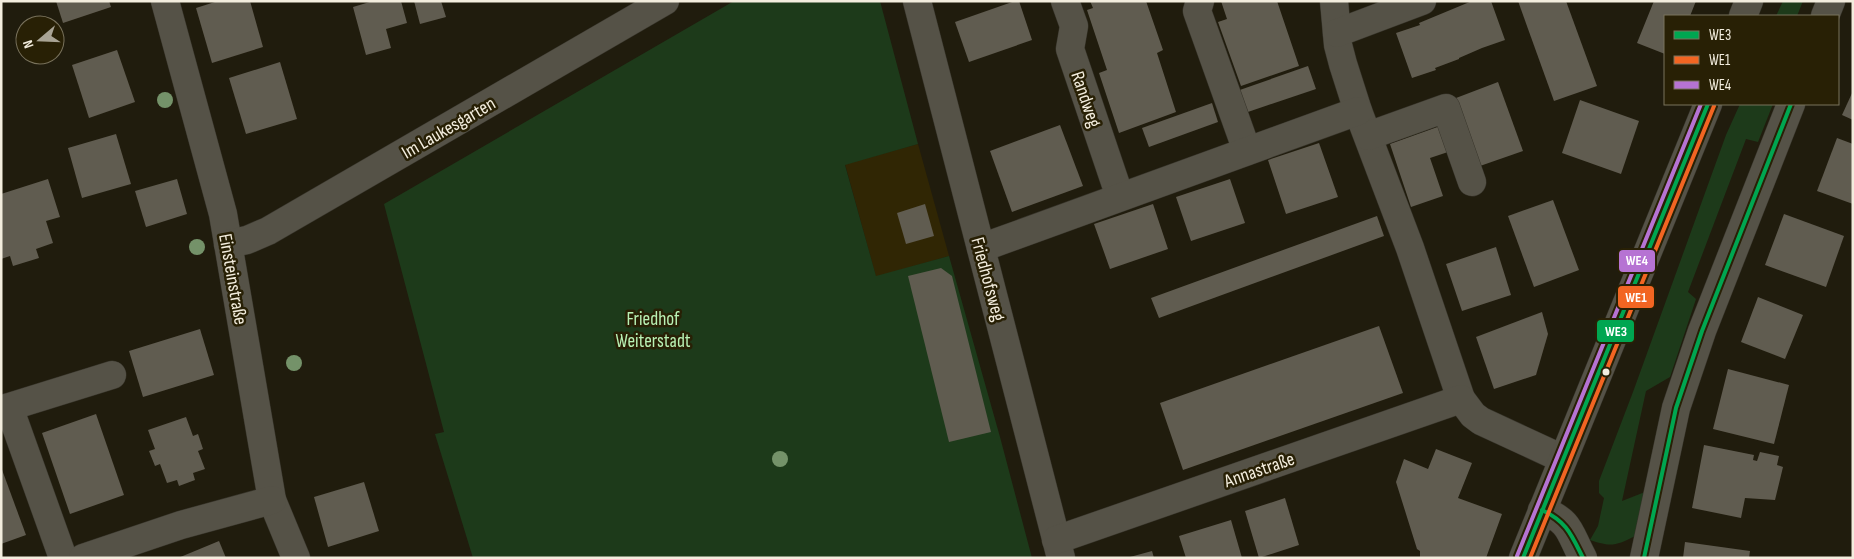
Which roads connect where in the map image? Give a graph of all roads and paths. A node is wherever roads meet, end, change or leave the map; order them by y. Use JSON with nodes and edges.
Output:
{"nodes":[{"id":1,"x":165,"y":1,"type":"edge"},
{"id":2,"x":665,"y":1,"type":"edge"},
{"id":3,"x":917,"y":1,"type":"edge"},
{"id":4,"x":1065,"y":1,"type":"edge"},
{"id":5,"x":1200,"y":1,"type":"edge"},
{"id":6,"x":1334,"y":1,"type":"edge"},
{"id":7,"x":1422,"y":1,"type":"edge"},
{"id":8,"x":1749,"y":1,"type":"edge"},
{"id":9,"x":1831,"y":1,"type":"edge"},
{"id":10,"x":1743,"y":15,"type":"edge"},
{"id":11,"x":1825,"y":15,"type":"edge"},
{"id":12,"x":1337,"y":33,"type":"junction"},
{"id":13,"x":1708,"y":105,"type":"edge"},
{"id":14,"x":1791,"y":105,"type":"edge"},
{"id":15,"x":1358,"y":111,"type":"junction"},
{"id":16,"x":1368,"y":136,"type":"junction"},
{"id":17,"x":1247,"y":151,"type":"junction"},
{"id":18,"x":1472,"y":182,"type":"dead end"},
{"id":19,"x":1120,"y":197,"type":"junction"},
{"id":20,"x":228,"y":244,"type":"junction"},
{"id":21,"x":981,"y":248,"type":"junction"},
{"id":22,"x":112,"y":375,"type":"dead end"},
{"id":23,"x":1462,"y":398,"type":"junction"},
{"id":24,"x":1563,"y":459,"type":"junction"},
{"id":25,"x":272,"y":500,"type":"junction"},
{"id":26,"x":1542,"y":510,"type":"junction"},
{"id":27,"x":1058,"y":549,"type":"edge"},
{"id":28,"x":63,"y":558,"type":"edge"},
{"id":29,"x":82,"y":558,"type":"edge"},
{"id":30,"x":296,"y":558,"type":"edge"},
{"id":31,"x":1523,"y":558,"type":"edge"},
{"id":32,"x":1583,"y":558,"type":"edge"},
{"id":33,"x":1644,"y":558,"type":"edge"}],
"edges":[{"from":1,"to":20,"type":"street","name":"Einsteinstraße"},
{"from":2,"to":20,"type":"street","name":"Im Laukesgarten"},
{"from":3,"to":21,"type":"street","name":"Friedhofsweg"},
{"from":4,"to":19,"type":"street","name":"Randweg"},
{"from":5,"to":17,"type":"street"},
{"from":6,"to":12,"type":"street"},
{"from":7,"to":12,"type":"street"},
{"from":8,"to":10,"type":"street"},
{"from":9,"to":11,"type":"street"},
{"from":12,"to":15,"type":"street"},
{"from":13,"to":24,"type":"street"},
{"from":14,"to":33,"type":"street"},
{"from":15,"to":16,"type":"street"},
{"from":15,"to":17,"type":"street"},
{"from":16,"to":18,"type":"street"},
{"from":16,"to":23,"type":"street"},
{"from":17,"to":19,"type":"street"},
{"from":19,"to":21,"type":"street"},
{"from":20,"to":25,"type":"street","name":"Einsteinstraße"},
{"from":21,"to":27,"type":"street","name":"Friedhofsweg"},
{"from":22,"to":28,"type":"street"},
{"from":23,"to":24,"type":"street"},
{"from":23,"to":27,"type":"street","name":"Annastraße"},
{"from":24,"to":26,"type":"street"},
{"from":25,"to":29,"type":"street"},
{"from":25,"to":30,"type":"street","name":"Einsteinstraße"},
{"from":26,"to":31,"type":"street"},
{"from":26,"to":32,"type":"street"}]}
